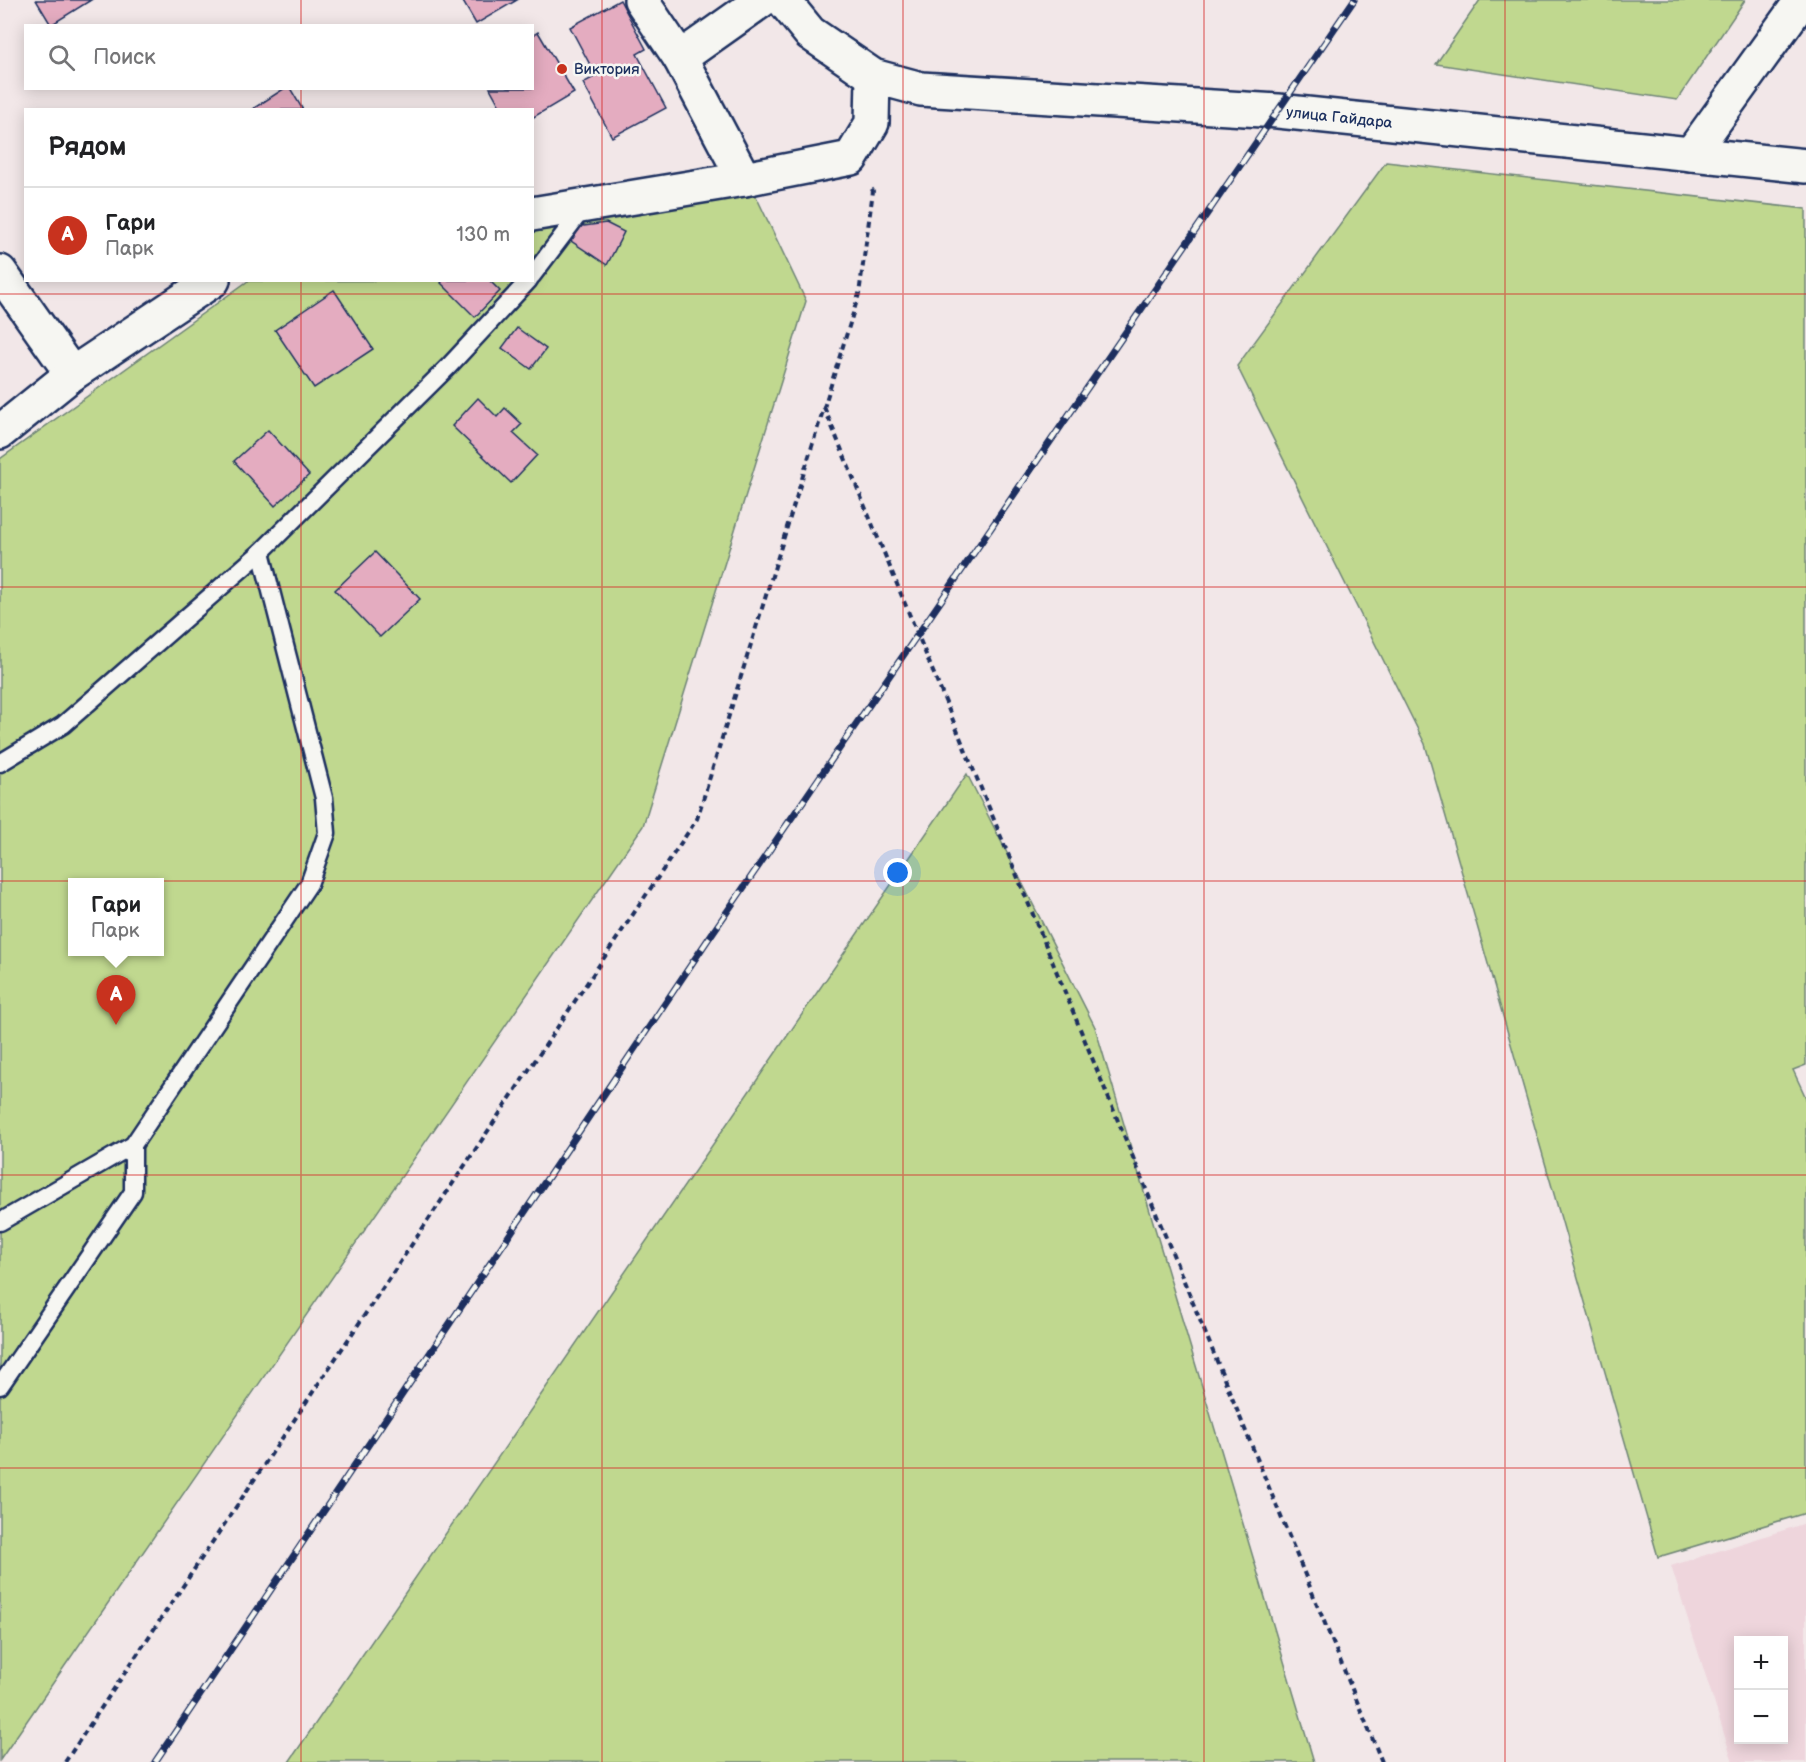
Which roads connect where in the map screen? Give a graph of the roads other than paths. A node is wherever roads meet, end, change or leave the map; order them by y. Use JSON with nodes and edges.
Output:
{"nodes":[{"id":1,"x":641,"y":0,"type":"edge"},
{"id":2,"x":762,"y":0,"type":"edge"},
{"id":3,"x":783,"y":0,"type":"edge"},
{"id":4,"x":1802,"y":0,"type":"edge"},
{"id":5,"x":680,"y":58,"type":"junction"},
{"id":6,"x":873,"y":76,"type":"junction"},
{"id":7,"x":1691,"y":154,"type":"junction"},
{"id":8,"x":1806,"y":166,"type":"edge"},
{"id":9,"x":744,"y":179,"type":"junction"},
{"id":10,"x":586,"y":205,"type":"junction"},
{"id":11,"x":534,"y":214,"type":"edge"},
{"id":12,"x":0,"y":272,"type":"edge"},
{"id":13,"x":534,"y":273,"type":"edge"},
{"id":14,"x":210,"y":282,"type":"edge"},
{"id":15,"x":527,"y":282,"type":"edge"},
{"id":16,"x":72,"y":374,"type":"junction"},
{"id":17,"x":0,"y":432,"type":"edge"},
{"id":18,"x":261,"y":552,"type":"junction"},
{"id":19,"x":0,"y":763,"type":"edge"},
{"id":20,"x":133,"y":1145,"type":"junction"},
{"id":21,"x":0,"y":1222,"type":"edge"},
{"id":22,"x":0,"y":1386,"type":"edge"}],
"edges":[{"from":1,"to":5,"type":"street"},
{"from":2,"to":5,"type":"street"},
{"from":3,"to":6,"type":"street","name":"улица Гайдара"},
{"from":4,"to":7,"type":"street"},
{"from":5,"to":9,"type":"street"},
{"from":6,"to":7,"type":"street","name":"улица Гайдара"},
{"from":6,"to":9,"type":"street"},
{"from":7,"to":8,"type":"street","name":"улица Гайдара"},
{"from":9,"to":10,"type":"street"},
{"from":10,"to":11,"type":"street"},
{"from":10,"to":13,"type":"lane"},
{"from":12,"to":16,"type":"street"},
{"from":14,"to":16,"type":"street"},
{"from":15,"to":18,"type":"lane"},
{"from":16,"to":17,"type":"street"},
{"from":18,"to":19,"type":"lane"},
{"from":18,"to":20,"type":"lane"},
{"from":20,"to":21,"type":"lane"},
{"from":20,"to":22,"type":"lane"}]}
